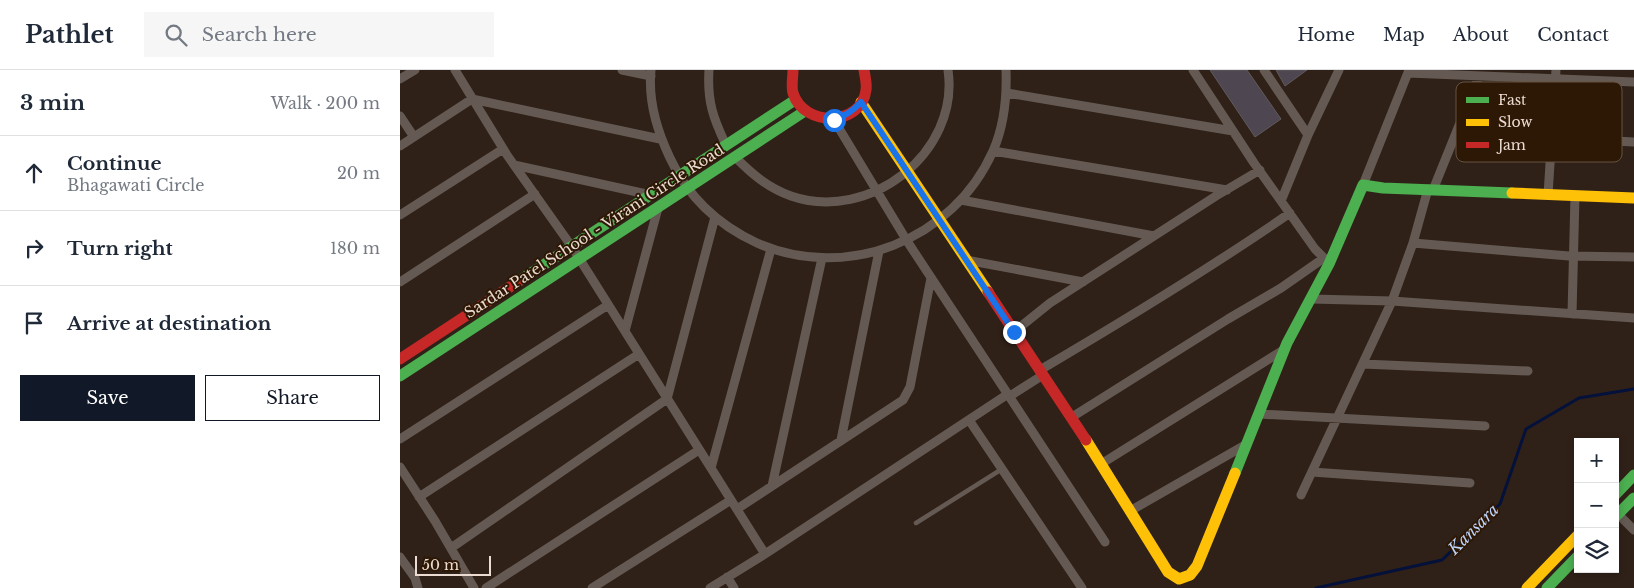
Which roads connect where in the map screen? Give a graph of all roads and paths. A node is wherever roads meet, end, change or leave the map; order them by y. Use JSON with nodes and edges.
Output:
{"nodes":[{"id":1,"x":414,"y":70,"type":"edge"},
{"id":2,"x":455,"y":70,"type":"edge"},
{"id":3,"x":622,"y":70,"type":"edge"},
{"id":4,"x":709,"y":70,"type":"edge"},
{"id":5,"x":793,"y":70,"type":"edge"},
{"id":6,"x":948,"y":70,"type":"edge"},
{"id":7,"x":1006,"y":70,"type":"edge"},
{"id":8,"x":1193,"y":70,"type":"edge"},
{"id":9,"x":1264,"y":70,"type":"edge"},
{"id":10,"x":868,"y":72,"type":"edge"},
{"id":11,"x":1336,"y":72,"type":"edge"},
{"id":12,"x":1409,"y":72,"type":"edge"},
{"id":13,"x":651,"y":73,"type":"edge"},
{"id":14,"x":1556,"y":74,"type":"edge"},
{"id":15,"x":1479,"y":76,"type":"junction"},
{"id":16,"x":400,"y":79,"type":"edge"},
{"id":17,"x":1477,"y":82,"type":"edge"},
{"id":18,"x":1634,"y":82,"type":"edge"},
{"id":19,"x":1007,"y":92,"type":"junction"},
{"id":20,"x":472,"y":99,"type":"junction"},
{"id":21,"x":795,"y":100,"type":"junction"},
{"id":22,"x":861,"y":102,"type":"junction"},
{"id":23,"x":805,"y":112,"type":"junction"},
{"id":24,"x":400,"y":116,"type":"edge"},
{"id":25,"x":834,"y":120,"type":"junction"},
{"id":26,"x":1233,"y":131,"type":"junction"},
{"id":27,"x":1456,"y":133,"type":"edge"},
{"id":28,"x":1308,"y":135,"type":"junction"},
{"id":29,"x":414,"y":137,"type":"junction"},
{"id":30,"x":660,"y":139,"type":"junction"},
{"id":31,"x":726,"y":145,"type":"junction"},
{"id":32,"x":400,"y":146,"type":"edge"},
{"id":33,"x":503,"y":149,"type":"junction"},
{"id":34,"x":993,"y":151,"type":"junction"},
{"id":35,"x":735,"y":157,"type":"junction"},
{"id":36,"x":1550,"y":162,"type":"edge"},
{"id":37,"x":514,"y":165,"type":"junction"},
{"id":38,"x":1260,"y":170,"type":"junction"},
{"id":39,"x":907,"y":172,"type":"junction"},
{"id":40,"x":679,"y":176,"type":"junction"},
{"id":41,"x":1363,"y":185,"type":"junction"},
{"id":42,"x":687,"y":188,"type":"junction"},
{"id":43,"x":1431,"y":189,"type":"junction"},
{"id":44,"x":1227,"y":190,"type":"junction"},
{"id":45,"x":877,"y":191,"type":"junction"},
{"id":46,"x":534,"y":194,"type":"junction"},
{"id":47,"x":651,"y":195,"type":"junction"},
{"id":48,"x":1548,"y":196,"type":"junction"},
{"id":49,"x":1575,"y":196,"type":"junction"},
{"id":50,"x":1634,"y":198,"type":"edge"},
{"id":51,"x":961,"y":200,"type":"junction"},
{"id":52,"x":1281,"y":201,"type":"junction"},
{"id":53,"x":658,"y":208,"type":"junction"},
{"id":54,"x":1290,"y":213,"type":"junction"},
{"id":55,"x":400,"y":215,"type":"edge"},
{"id":56,"x":715,"y":217,"type":"junction"},
{"id":57,"x":939,"y":220,"type":"junction"},
{"id":58,"x":1154,"y":236,"type":"junction"},
{"id":59,"x":907,"y":240,"type":"junction"},
{"id":60,"x":1413,"y":243,"type":"junction"},
{"id":61,"x":572,"y":247,"type":"junction"},
{"id":62,"x":771,"y":249,"type":"junction"},
{"id":63,"x":880,"y":251,"type":"junction"},
{"id":64,"x":1574,"y":256,"type":"junction"},
{"id":65,"x":1634,"y":257,"type":"edge"},
{"id":66,"x":822,"y":258,"type":"junction"},
{"id":67,"x":580,"y":259,"type":"junction"},
{"id":68,"x":966,"y":260,"type":"junction"},
{"id":69,"x":1326,"y":261,"type":"junction"},
{"id":70,"x":931,"y":278,"type":"junction"},
{"id":71,"x":400,"y":282,"type":"edge"},
{"id":72,"x":1083,"y":282,"type":"junction"},
{"id":73,"x":1311,"y":299,"type":"junction"},
{"id":74,"x":1392,"y":301,"type":"junction"},
{"id":75,"x":608,"y":305,"type":"junction"},
{"id":76,"x":481,"y":306,"type":"junction"},
{"id":77,"x":1572,"y":314,"type":"junction"},
{"id":78,"x":489,"y":318,"type":"junction"},
{"id":79,"x":1634,"y":318,"type":"edge"},
{"id":80,"x":625,"y":331,"type":"junction"},
{"id":81,"x":1014,"y":332,"type":"junction"},
{"id":82,"x":1285,"y":349,"type":"junction"},
{"id":83,"x":639,"y":354,"type":"junction"},
{"id":84,"x":400,"y":359,"type":"edge"},
{"id":85,"x":1362,"y":364,"type":"junction"},
{"id":86,"x":1528,"y":371,"type":"dead end"},
{"id":87,"x":1042,"y":373,"type":"junction"},
{"id":88,"x":400,"y":376,"type":"edge"},
{"id":89,"x":1009,"y":395,"type":"junction"},
{"id":90,"x":668,"y":399,"type":"junction"},
{"id":91,"x":1259,"y":414,"type":"junction"},
{"id":92,"x":1072,"y":418,"type":"junction"},
{"id":93,"x":1337,"y":418,"type":"junction"},
{"id":94,"x":969,"y":420,"type":"junction"},
{"id":95,"x":1485,"y":426,"type":"dead end"},
{"id":96,"x":400,"y":439,"type":"edge"},
{"id":97,"x":841,"y":440,"type":"junction"},
{"id":98,"x":1248,"y":444,"type":"junction"},
{"id":99,"x":699,"y":450,"type":"junction"},
{"id":100,"x":1101,"y":464,"type":"junction"},
{"id":101,"x":400,"y":467,"type":"edge"},
{"id":102,"x":711,"y":468,"type":"junction"},
{"id":103,"x":1002,"y":469,"type":"junction"},
{"id":104,"x":1312,"y":472,"type":"junction"},
{"id":105,"x":1634,"y":476,"type":"edge"},
{"id":106,"x":1470,"y":483,"type":"dead end"},
{"id":107,"x":772,"y":486,"type":"junction"},
{"id":108,"x":1619,"y":491,"type":"edge"},
{"id":109,"x":1302,"y":494,"type":"dead end"},
{"id":110,"x":419,"y":496,"type":"junction"},
{"id":111,"x":1634,"y":498,"type":"edge"},
{"id":112,"x":731,"y":500,"type":"junction"},
{"id":113,"x":737,"y":509,"type":"junction"},
{"id":114,"x":1130,"y":511,"type":"junction"},
{"id":115,"x":1619,"y":511,"type":"edge"},
{"id":116,"x":1619,"y":517,"type":"edge"},
{"id":117,"x":916,"y":523,"type":"dead end"},
{"id":118,"x":1634,"y":530,"type":"edge"},
{"id":119,"x":1574,"y":539,"type":"edge"},
{"id":120,"x":1105,"y":542,"type":"dead end"},
{"id":121,"x":451,"y":548,"type":"junction"},
{"id":122,"x":765,"y":554,"type":"junction"},
{"id":123,"x":400,"y":557,"type":"edge"},
{"id":124,"x":1574,"y":560,"type":"edge"},
{"id":125,"x":1540,"y":575,"type":"junction"},
{"id":126,"x":727,"y":577,"type":"junction"},
{"id":127,"x":1549,"y":587,"type":"edge"},
{"id":128,"x":418,"y":588,"type":"edge"},
{"id":129,"x":474,"y":588,"type":"edge"},
{"id":130,"x":486,"y":588,"type":"edge"},
{"id":131,"x":592,"y":588,"type":"edge"},
{"id":132,"x":710,"y":588,"type":"edge"},
{"id":133,"x":734,"y":588,"type":"edge"},
{"id":134,"x":1082,"y":588,"type":"edge"},
{"id":135,"x":1527,"y":588,"type":"edge"}],
"edges":[{"from":1,"to":16,"type":"street"},
{"from":2,"to":20,"type":"street"},
{"from":3,"to":13,"type":"street"},
{"from":4,"to":31,"type":"street"},
{"from":5,"to":21,"type":"street"},
{"from":6,"to":39,"type":"street"},
{"from":7,"to":19,"type":"street"},
{"from":8,"to":26,"type":"street"},
{"from":9,"to":28,"type":"street"},
{"from":10,"to":22,"type":"street"},
{"from":11,"to":28,"type":"street"},
{"from":12,"to":15,"type":"street"},
{"from":12,"to":41,"type":"street"},
{"from":13,"to":30,"type":"street"},
{"from":14,"to":15,"type":"street"},
{"from":14,"to":18,"type":"street"},
{"from":15,"to":17,"type":"street"},
{"from":19,"to":26,"type":"street"},
{"from":19,"to":34,"type":"street"},
{"from":20,"to":29,"type":"street"},
{"from":20,"to":30,"type":"street"},
{"from":20,"to":33,"type":"street"},
{"from":21,"to":23,"type":"street"},
{"from":21,"to":31,"type":"street"},
{"from":22,"to":25,"type":"street"},
{"from":22,"to":39,"type":"street"},
{"from":23,"to":25,"type":"street"},
{"from":23,"to":35,"type":"street","name":"Sardar Patel School - Virani Circle Road"},
{"from":24,"to":29,"type":"street"},
{"from":25,"to":45,"type":"street"},
{"from":26,"to":38,"type":"street"},
{"from":27,"to":43,"type":"street"},
{"from":28,"to":52,"type":"street"},
{"from":29,"to":32,"type":"street"},
{"from":30,"to":40,"type":"street"},
{"from":31,"to":40,"type":"street"},
{"from":33,"to":37,"type":"street"},
{"from":33,"to":55,"type":"street"},
{"from":34,"to":44,"type":"street"},
{"from":34,"to":51,"type":"street"},
{"from":35,"to":42,"type":"street","name":"Sardar Patel School - Virani Circle Road"},
{"from":35,"to":45,"type":"street"},
{"from":36,"to":48,"type":"street"},
{"from":37,"to":46,"type":"street"},
{"from":37,"to":47,"type":"street"},
{"from":38,"to":44,"type":"street"},
{"from":38,"to":52,"type":"street"},
{"from":39,"to":45,"type":"street"},
{"from":39,"to":57,"type":"street"},
{"from":40,"to":42,"type":"street"},
{"from":40,"to":47,"type":"street"},
{"from":41,"to":43,"type":"street"},
{"from":41,"to":69,"type":"street"},
{"from":42,"to":53,"type":"street","name":"Sardar Patel School - Virani Circle Road"},
{"from":42,"to":56,"type":"street"},
{"from":43,"to":48,"type":"street"},
{"from":43,"to":60,"type":"street"},
{"from":44,"to":58,"type":"street"},
{"from":45,"to":59,"type":"street"},
{"from":46,"to":61,"type":"street"},
{"from":46,"to":71,"type":"street"},
{"from":47,"to":61,"type":"street"},
{"from":48,"to":49,"type":"street"},
{"from":49,"to":50,"type":"street"},
{"from":49,"to":64,"type":"street"},
{"from":51,"to":57,"type":"street"},
{"from":51,"to":58,"type":"street"},
{"from":52,"to":54,"type":"street"},
{"from":53,"to":67,"type":"street","name":"Sardar Patel School - Virani Circle Road"},
{"from":53,"to":80,"type":"street"},
{"from":54,"to":69,"type":"street"},
{"from":54,"to":87,"type":"street"},
{"from":56,"to":62,"type":"street"},
{"from":56,"to":90,"type":"street"},
{"from":57,"to":59,"type":"street"},
{"from":57,"to":68,"type":"street"},
{"from":58,"to":72,"type":"street"},
{"from":59,"to":63,"type":"street"},
{"from":59,"to":70,"type":"street"},
{"from":60,"to":64,"type":"street"},
{"from":60,"to":74,"type":"street"},
{"from":61,"to":67,"type":"street"},
{"from":61,"to":76,"type":"street"},
{"from":62,"to":66,"type":"street"},
{"from":62,"to":102,"type":"street"},
{"from":63,"to":66,"type":"street"},
{"from":63,"to":97,"type":"street"},
{"from":64,"to":65,"type":"street"},
{"from":64,"to":77,"type":"street"},
{"from":66,"to":107,"type":"street"},
{"from":67,"to":75,"type":"street"},
{"from":67,"to":78,"type":"street","name":"Sardar Patel School - Virani Circle Road"},
{"from":68,"to":72,"type":"street"},
{"from":68,"to":81,"type":"street"},
{"from":69,"to":73,"type":"street"},
{"from":69,"to":92,"type":"street"},
{"from":70,"to":89,"type":"street"},
{"from":70,"to":97,"type":"street"},
{"from":72,"to":81,"type":"street"},
{"from":73,"to":74,"type":"street"},
{"from":73,"to":82,"type":"street"},
{"from":74,"to":77,"type":"street"},
{"from":74,"to":85,"type":"street"},
{"from":75,"to":80,"type":"street"},
{"from":75,"to":96,"type":"street"},
{"from":76,"to":78,"type":"street"},
{"from":76,"to":84,"type":"street"},
{"from":77,"to":79,"type":"street"},
{"from":78,"to":88,"type":"street","name":"Sardar Patel School - Virani Circle Road"},
{"from":80,"to":83,"type":"street"},
{"from":81,"to":87,"type":"street"},
{"from":82,"to":91,"type":"street"},
{"from":82,"to":100,"type":"street"},
{"from":83,"to":90,"type":"street"},
{"from":83,"to":110,"type":"street"},
{"from":85,"to":86,"type":"street"},
{"from":85,"to":93,"type":"street"},
{"from":87,"to":89,"type":"street"},
{"from":87,"to":92,"type":"street"},
{"from":89,"to":94,"type":"street"},
{"from":89,"to":120,"type":"street"},
{"from":90,"to":99,"type":"street"},
{"from":90,"to":121,"type":"street"},
{"from":91,"to":93,"type":"street"},
{"from":91,"to":98,"type":"street"},
{"from":92,"to":100,"type":"street"},
{"from":93,"to":95,"type":"street"},
{"from":93,"to":104,"type":"street"},
{"from":94,"to":103,"type":"street"},
{"from":94,"to":122,"type":"street"},
{"from":97,"to":107,"type":"street"},
{"from":98,"to":114,"type":"street"},
{"from":98,"to":114,"type":"street"},
{"from":99,"to":102,"type":"street"},
{"from":99,"to":130,"type":"street"},
{"from":100,"to":114,"type":"street"},
{"from":101,"to":110,"type":"street"},
{"from":102,"to":112,"type":"street"},
{"from":103,"to":117,"type":"lane"},
{"from":103,"to":134,"type":"street"},
{"from":104,"to":106,"type":"street"},
{"from":104,"to":109,"type":"street"},
{"from":105,"to":108,"type":"street"},
{"from":107,"to":113,"type":"street"},
{"from":110,"to":121,"type":"street"},
{"from":111,"to":115,"type":"street"},
{"from":112,"to":113,"type":"street"},
{"from":112,"to":131,"type":"street"},
{"from":113,"to":122,"type":"street"},
{"from":116,"to":118,"type":"street"},
{"from":119,"to":125,"type":"street"},
{"from":121,"to":129,"type":"street"},
{"from":122,"to":126,"type":"street"},
{"from":123,"to":128,"type":"street"},
{"from":124,"to":127,"type":"street"},
{"from":125,"to":127,"type":"street"},
{"from":125,"to":135,"type":"street"},
{"from":126,"to":132,"type":"street"},
{"from":126,"to":133,"type":"street"}]}
